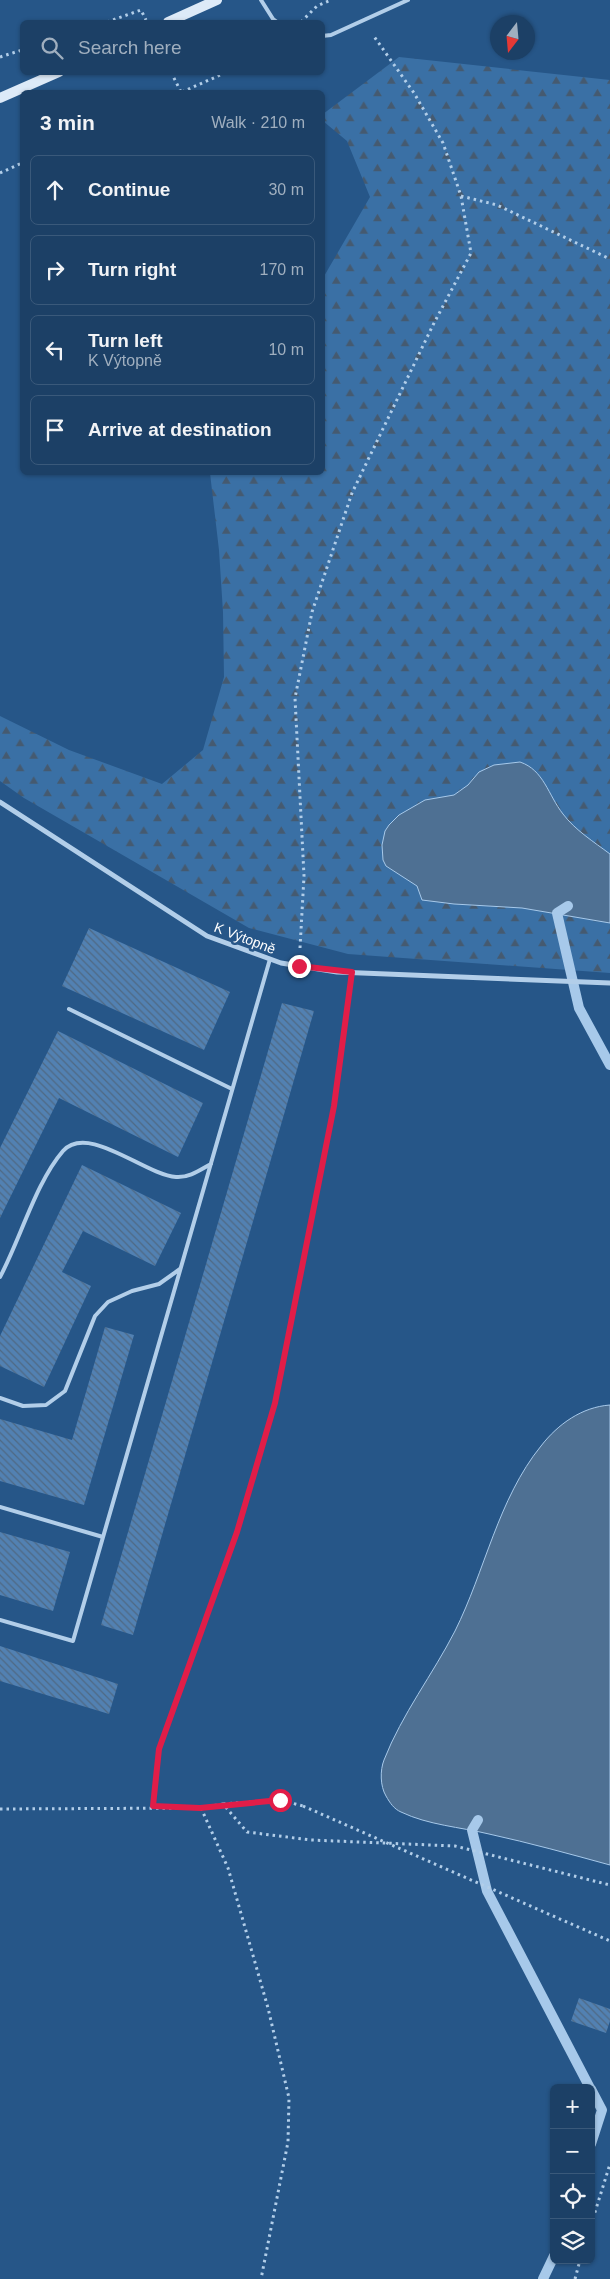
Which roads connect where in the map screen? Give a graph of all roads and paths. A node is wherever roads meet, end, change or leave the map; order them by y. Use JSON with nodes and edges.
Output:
{"nodes":[{"id":1,"x":217,"y":0,"type":"edge"},
{"id":2,"x":261,"y":0,"type":"edge"},
{"id":3,"x":331,"y":0,"type":"edge"},
{"id":4,"x":408,"y":0,"type":"edge"},
{"id":5,"x":113,"y":20,"type":"edge"},
{"id":6,"x":146,"y":20,"type":"edge"},
{"id":7,"x":172,"y":20,"type":"edge"},
{"id":8,"x":275,"y":20,"type":"edge"},
{"id":9,"x":303,"y":20,"type":"edge"},
{"id":10,"x":363,"y":21,"type":"junction"},
{"id":11,"x":325,"y":36,"type":"edge"},
{"id":12,"x":20,"y":51,"type":"edge"},
{"id":13,"x":0,"y":57,"type":"edge"},
{"id":14,"x":52,"y":75,"type":"edge"},
{"id":15,"x":172,"y":75,"type":"edge"},
{"id":16,"x":220,"y":75,"type":"edge"},
{"id":17,"x":180,"y":90,"type":"edge"},
{"id":18,"x":186,"y":90,"type":"edge"},
{"id":19,"x":0,"y":98,"type":"edge"},
{"id":20,"x":20,"y":164,"type":"edge"},
{"id":21,"x":0,"y":173,"type":"edge"},
{"id":22,"x":461,"y":196,"type":"junction"},
{"id":23,"x":610,"y":259,"type":"edge"},
{"id":24,"x":0,"y":802,"type":"edge"},
{"id":25,"x":270,"y":959,"type":"junction"},
{"id":26,"x":299,"y":966,"type":"junction"},
{"id":27,"x":352,"y":972,"type":"junction"},
{"id":28,"x":610,"y":983,"type":"edge"},
{"id":29,"x":69,"y":1009,"type":"dead end"},
{"id":30,"x":232,"y":1089,"type":"junction"},
{"id":31,"x":211,"y":1164,"type":"junction"},
{"id":32,"x":181,"y":1268,"type":"junction"},
{"id":33,"x":0,"y":1277,"type":"edge"},
{"id":34,"x":0,"y":1398,"type":"edge"},
{"id":35,"x":0,"y":1507,"type":"edge"},
{"id":36,"x":103,"y":1537,"type":"junction"},
{"id":37,"x":0,"y":1620,"type":"edge"},
{"id":38,"x":223,"y":1804,"type":"junction"},
{"id":39,"x":153,"y":1806,"type":"junction"},
{"id":40,"x":200,"y":1808,"type":"junction"},
{"id":41,"x":0,"y":1809,"type":"edge"},
{"id":42,"x":610,"y":1885,"type":"edge"},
{"id":43,"x":610,"y":1941,"type":"edge"},
{"id":44,"x":610,"y":2164,"type":"edge"},
{"id":45,"x":593,"y":2219,"type":"edge"},
{"id":46,"x":579,"y":2264,"type":"edge"},
{"id":47,"x":261,"y":2279,"type":"edge"},
{"id":48,"x":575,"y":2279,"type":"edge"}],
"edges":[{"from":1,"to":7,"type":"main road"},
{"from":2,"to":8,"type":"lane"},
{"from":3,"to":9,"type":"path"},
{"from":4,"to":10,"type":"lane"},
{"from":5,"to":6,"type":"path"},
{"from":10,"to":11,"type":"lane"},
{"from":10,"to":22,"type":"path"},
{"from":12,"to":13,"type":"path"},
{"from":14,"to":19,"type":"main road"},
{"from":15,"to":17,"type":"path"},
{"from":16,"to":18,"type":"path"},
{"from":20,"to":21,"type":"path"},
{"from":22,"to":23,"type":"path"},
{"from":22,"to":26,"type":"path"},
{"from":24,"to":25,"type":"street","name":"K Výtopně"},
{"from":25,"to":26,"type":"street","name":"K Výtopně"},
{"from":25,"to":30,"type":"lane"},
{"from":26,"to":27,"type":"street","name":"K Výtopně"},
{"from":27,"to":28,"type":"street","name":"K Výtopně"},
{"from":27,"to":39,"type":"path"},
{"from":29,"to":30,"type":"lane"},
{"from":30,"to":31,"type":"lane"},
{"from":31,"to":32,"type":"lane"},
{"from":31,"to":33,"type":"lane"},
{"from":32,"to":34,"type":"lane"},
{"from":32,"to":36,"type":"lane"},
{"from":35,"to":36,"type":"lane"},
{"from":36,"to":37,"type":"lane"},
{"from":38,"to":40,"type":"path"},
{"from":38,"to":42,"type":"path"},
{"from":38,"to":43,"type":"path","bridge":true},
{"from":39,"to":40,"type":"path"},
{"from":39,"to":41,"type":"path"},
{"from":40,"to":47,"type":"path"},
{"from":44,"to":45,"type":"path"},
{"from":46,"to":48,"type":"path"}]}
